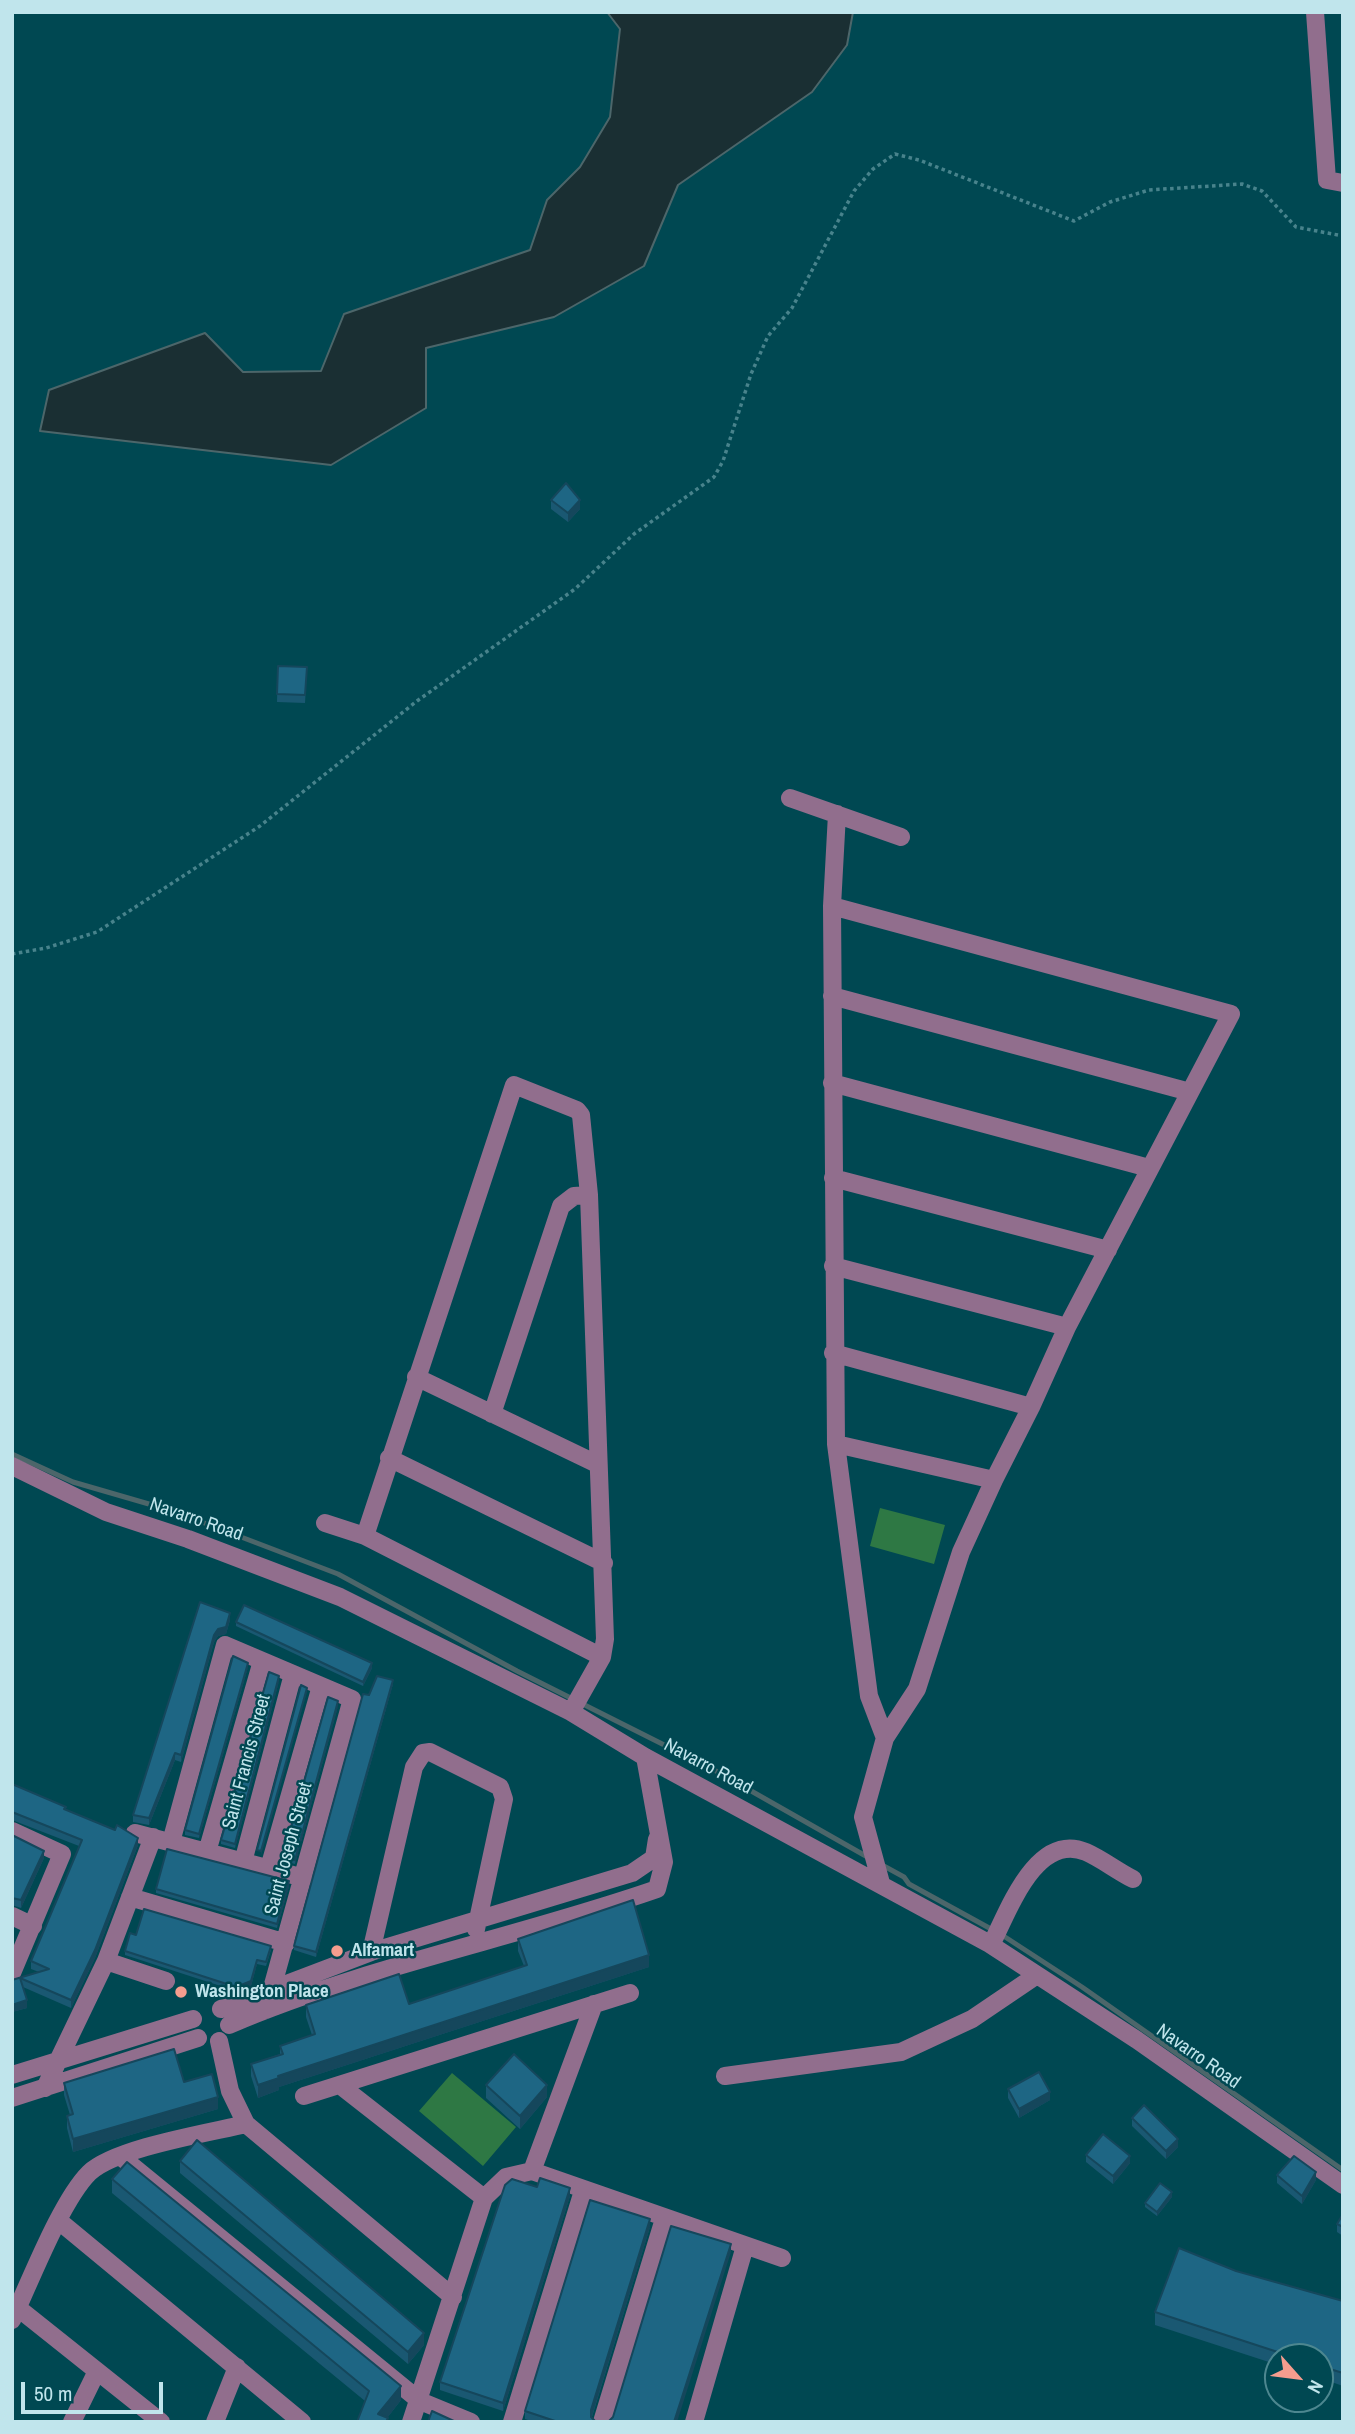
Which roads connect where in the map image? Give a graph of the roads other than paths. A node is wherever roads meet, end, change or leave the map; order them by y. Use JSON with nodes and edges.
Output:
{"nodes":[{"id":1,"x":1315,"y":12,"type":"edge"},
{"id":2,"x":1343,"y":183,"type":"edge"},
{"id":3,"x":790,"y":798,"type":"dead end"},
{"id":4,"x":837,"y":814,"type":"junction"},
{"id":5,"x":901,"y":837,"type":"dead end"},
{"id":6,"x":832,"y":906,"type":"junction"},
{"id":7,"x":832,"y":996,"type":"junction"},
{"id":8,"x":832,"y":1083,"type":"junction"},
{"id":9,"x":1190,"y":1092,"type":"junction"},
{"id":10,"x":1149,"y":1168,"type":"junction"},
{"id":11,"x":833,"y":1178,"type":"junction"},
{"id":12,"x":589,"y":1195,"type":"junction"},
{"id":13,"x":1108,"y":1250,"type":"junction"},
{"id":14,"x":833,"y":1266,"type":"junction"},
{"id":15,"x":1067,"y":1327,"type":"junction"},
{"id":16,"x":834,"y":1353,"type":"junction"},
{"id":17,"x":416,"y":1377,"type":"junction"},
{"id":18,"x":1031,"y":1407,"type":"junction"},
{"id":19,"x":492,"y":1414,"type":"junction"},
{"id":20,"x":836,"y":1444,"type":"junction"},
{"id":21,"x":389,"y":1458,"type":"junction"},
{"id":22,"x":597,"y":1464,"type":"junction"},
{"id":23,"x":12,"y":1466,"type":"edge"},
{"id":24,"x":994,"y":1480,"type":"junction"},
{"id":25,"x":325,"y":1523,"type":"dead end"},
{"id":26,"x":365,"y":1536,"type":"junction"},
{"id":27,"x":604,"y":1563,"type":"junction"},
{"id":28,"x":602,"y":1657,"type":"junction"},
{"id":29,"x":262,"y":1661,"type":"junction"},
{"id":30,"x":293,"y":1674,"type":"junction"},
{"id":31,"x":321,"y":1686,"type":"junction"},
{"id":32,"x":575,"y":1704,"type":"junction"},
{"id":33,"x":885,"y":1738,"type":"junction"},
{"id":34,"x":645,"y":1757,"type":"junction"},
{"id":35,"x":659,"y":1827,"type":"junction"},
{"id":36,"x":12,"y":1831,"type":"edge"},
{"id":37,"x":135,"y":1833,"type":"edge"},
{"id":38,"x":153,"y":1838,"type":"junction"},
{"id":39,"x":172,"y":1842,"type":"junction"},
{"id":40,"x":207,"y":1852,"type":"junction"},
{"id":41,"x":243,"y":1862,"type":"junction"},
{"id":42,"x":269,"y":1868,"type":"junction"},
{"id":43,"x":877,"y":1868,"type":"junction"},
{"id":44,"x":304,"y":1878,"type":"junction"},
{"id":45,"x":1133,"y":1880,"type":"dead end"},
{"id":46,"x":563,"y":1895,"type":"junction"},
{"id":47,"x":130,"y":1896,"type":"junction"},
{"id":48,"x":611,"y":1906,"type":"junction"},
{"id":49,"x":12,"y":1916,"type":"edge"},
{"id":50,"x":477,"y":1919,"type":"junction"},
{"id":51,"x":33,"y":1926,"type":"junction"},
{"id":52,"x":996,"y":1936,"type":"junction"},
{"id":53,"x":475,"y":1942,"type":"junction"},
{"id":54,"x":286,"y":1943,"type":"junction"},
{"id":55,"x":371,"y":1952,"type":"junction"},
{"id":56,"x":106,"y":1961,"type":"junction"},
{"id":57,"x":337,"y":1966,"type":"junction"},
{"id":58,"x":12,"y":1973,"type":"edge"},
{"id":59,"x":1037,"y":1975,"type":"junction"},
{"id":60,"x":166,"y":1981,"type":"dead end"},
{"id":61,"x":337,"y":1986,"type":"junction"},
{"id":62,"x":271,"y":1991,"type":"junction"},
{"id":63,"x":630,"y":1993,"type":"dead end"},
{"id":64,"x":594,"y":2004,"type":"junction"},
{"id":65,"x":221,"y":2009,"type":"junction"},
{"id":66,"x":265,"y":2010,"type":"junction"},
{"id":67,"x":193,"y":2019,"type":"junction"},
{"id":68,"x":229,"y":2025,"type":"junction"},
{"id":69,"x":198,"y":2038,"type":"junction"},
{"id":70,"x":219,"y":2041,"type":"junction"},
{"id":71,"x":59,"y":2059,"type":"junction"},
{"id":72,"x":12,"y":2075,"type":"edge"},
{"id":73,"x":724,"y":2076,"type":"dead end"},
{"id":74,"x":341,"y":2086,"type":"junction"},
{"id":75,"x":45,"y":2088,"type":"junction"},
{"id":76,"x":304,"y":2096,"type":"dead end"},
{"id":77,"x":12,"y":2098,"type":"edge"},
{"id":78,"x":246,"y":2124,"type":"junction"},
{"id":79,"x":120,"y":2155,"type":"junction"},
{"id":80,"x":532,"y":2171,"type":"junction"},
{"id":81,"x":1343,"y":2185,"type":"edge"},
{"id":82,"x":583,"y":2191,"type":"junction"},
{"id":83,"x":484,"y":2198,"type":"junction"},
{"id":84,"x":664,"y":2219,"type":"junction"},
{"id":85,"x":59,"y":2221,"type":"junction"},
{"id":86,"x":745,"y":2246,"type":"junction"},
{"id":87,"x":782,"y":2258,"type":"dead end"},
{"id":88,"x":453,"y":2297,"type":"junction"},
{"id":89,"x":15,"y":2314,"type":"edge"},
{"id":90,"x":237,"y":2367,"type":"junction"},
{"id":91,"x":97,"y":2371,"type":"junction"},
{"id":92,"x":420,"y":2401,"type":"junction"},
{"id":93,"x":72,"y":2422,"type":"edge"},
{"id":94,"x":161,"y":2422,"type":"edge"},
{"id":95,"x":215,"y":2422,"type":"edge"},
{"id":96,"x":302,"y":2422,"type":"edge"},
{"id":97,"x":411,"y":2422,"type":"edge"},
{"id":98,"x":471,"y":2422,"type":"edge"},
{"id":99,"x":512,"y":2422,"type":"edge"},
{"id":100,"x":602,"y":2422,"type":"edge"},
{"id":101,"x":694,"y":2422,"type":"edge"}],
"edges":[{"from":1,"to":2,"type":"street"},
{"from":3,"to":4,"type":"street"},
{"from":4,"to":5,"type":"street"},
{"from":4,"to":6,"type":"street"},
{"from":6,"to":7,"type":"street"},
{"from":6,"to":9,"type":"street"},
{"from":7,"to":8,"type":"street"},
{"from":7,"to":9,"type":"street"},
{"from":8,"to":10,"type":"street"},
{"from":8,"to":11,"type":"street"},
{"from":9,"to":10,"type":"street"},
{"from":10,"to":13,"type":"street"},
{"from":11,"to":13,"type":"street"},
{"from":11,"to":14,"type":"street"},
{"from":12,"to":17,"type":"street"},
{"from":12,"to":19,"type":"street"},
{"from":12,"to":22,"type":"street"},
{"from":13,"to":15,"type":"street"},
{"from":14,"to":15,"type":"street"},
{"from":14,"to":16,"type":"street"},
{"from":15,"to":18,"type":"street"},
{"from":16,"to":18,"type":"street"},
{"from":16,"to":20,"type":"street"},
{"from":17,"to":19,"type":"street"},
{"from":17,"to":21,"type":"street"},
{"from":18,"to":24,"type":"street"},
{"from":19,"to":22,"type":"street"},
{"from":20,"to":24,"type":"street"},
{"from":20,"to":33,"type":"street"},
{"from":21,"to":26,"type":"street"},
{"from":21,"to":27,"type":"street"},
{"from":22,"to":27,"type":"street"},
{"from":23,"to":32,"type":"street","name":"Navarro Road"},
{"from":24,"to":33,"type":"street"},
{"from":25,"to":26,"type":"street"},
{"from":26,"to":28,"type":"street"},
{"from":27,"to":28,"type":"street"},
{"from":28,"to":32,"type":"street"},
{"from":29,"to":30,"type":"street"},
{"from":29,"to":39,"type":"street"},
{"from":29,"to":40,"type":"street"},
{"from":30,"to":31,"type":"street"},
{"from":30,"to":41,"type":"street","name":"Saint Francis Street"},
{"from":31,"to":42,"type":"street"},
{"from":31,"to":44,"type":"street","name":"Saint Joseph Street"},
{"from":32,"to":34,"type":"street","name":"Navarro Road"},
{"from":33,"to":43,"type":"street"},
{"from":34,"to":35,"type":"street"},
{"from":34,"to":43,"type":"street","name":"Navarro Road"},
{"from":35,"to":46,"type":"street"},
{"from":35,"to":48,"type":"street"},
{"from":36,"to":51,"type":"street"},
{"from":37,"to":38,"type":"street"},
{"from":38,"to":39,"type":"street"},
{"from":38,"to":47,"type":"street"},
{"from":39,"to":40,"type":"street"},
{"from":40,"to":41,"type":"street"},
{"from":41,"to":42,"type":"street"},
{"from":42,"to":44,"type":"street"},
{"from":43,"to":52,"type":"street","name":"Navarro Road"},
{"from":44,"to":54,"type":"street","name":"Saint Joseph Street"},
{"from":45,"to":52,"type":"street"},
{"from":46,"to":48,"type":"street"},
{"from":46,"to":50,"type":"street"},
{"from":47,"to":54,"type":"street"},
{"from":47,"to":56,"type":"street"},
{"from":48,"to":53,"type":"street"},
{"from":49,"to":51,"type":"street"},
{"from":50,"to":53,"type":"street"},
{"from":50,"to":55,"type":"street"},
{"from":50,"to":55,"type":"street"},
{"from":51,"to":58,"type":"street"},
{"from":52,"to":59,"type":"street","name":"Navarro Road"},
{"from":53,"to":61,"type":"street"},
{"from":54,"to":62,"type":"street","name":"Saint Joseph Street"},
{"from":55,"to":57,"type":"street"},
{"from":56,"to":60,"type":"street"},
{"from":56,"to":71,"type":"street"},
{"from":57,"to":61,"type":"street"},
{"from":57,"to":62,"type":"street"},
{"from":59,"to":73,"type":"street"},
{"from":59,"to":81,"type":"street","name":"Navarro Road"},
{"from":61,"to":66,"type":"street"},
{"from":62,"to":65,"type":"street"},
{"from":62,"to":66,"type":"street","name":"Saint Joseph Street"},
{"from":63,"to":64,"type":"street"},
{"from":64,"to":74,"type":"street"},
{"from":64,"to":80,"type":"street"},
{"from":65,"to":67,"type":"street"},
{"from":65,"to":68,"type":"street"},
{"from":66,"to":68,"type":"street"},
{"from":67,"to":69,"type":"street"},
{"from":67,"to":71,"type":"street"},
{"from":68,"to":70,"type":"street"},
{"from":69,"to":70,"type":"street"},
{"from":69,"to":75,"type":"street"},
{"from":70,"to":78,"type":"street"},
{"from":71,"to":72,"type":"street"},
{"from":71,"to":75,"type":"street"},
{"from":74,"to":76,"type":"street"},
{"from":74,"to":83,"type":"street"},
{"from":75,"to":77,"type":"street"},
{"from":78,"to":79,"type":"street"},
{"from":78,"to":88,"type":"street"},
{"from":79,"to":85,"type":"street"},
{"from":79,"to":92,"type":"street"},
{"from":80,"to":82,"type":"street"},
{"from":80,"to":83,"type":"street"},
{"from":82,"to":84,"type":"street"},
{"from":82,"to":99,"type":"street"},
{"from":83,"to":88,"type":"street"},
{"from":84,"to":86,"type":"street"},
{"from":84,"to":100,"type":"street"},
{"from":85,"to":89,"type":"street"},
{"from":85,"to":90,"type":"street"},
{"from":86,"to":87,"type":"street"},
{"from":86,"to":101,"type":"street"},
{"from":88,"to":92,"type":"street"},
{"from":89,"to":91,"type":"street"},
{"from":90,"to":95,"type":"street"},
{"from":90,"to":96,"type":"street"},
{"from":91,"to":93,"type":"street"},
{"from":91,"to":94,"type":"street"},
{"from":92,"to":97,"type":"street"},
{"from":92,"to":98,"type":"street"}]}
